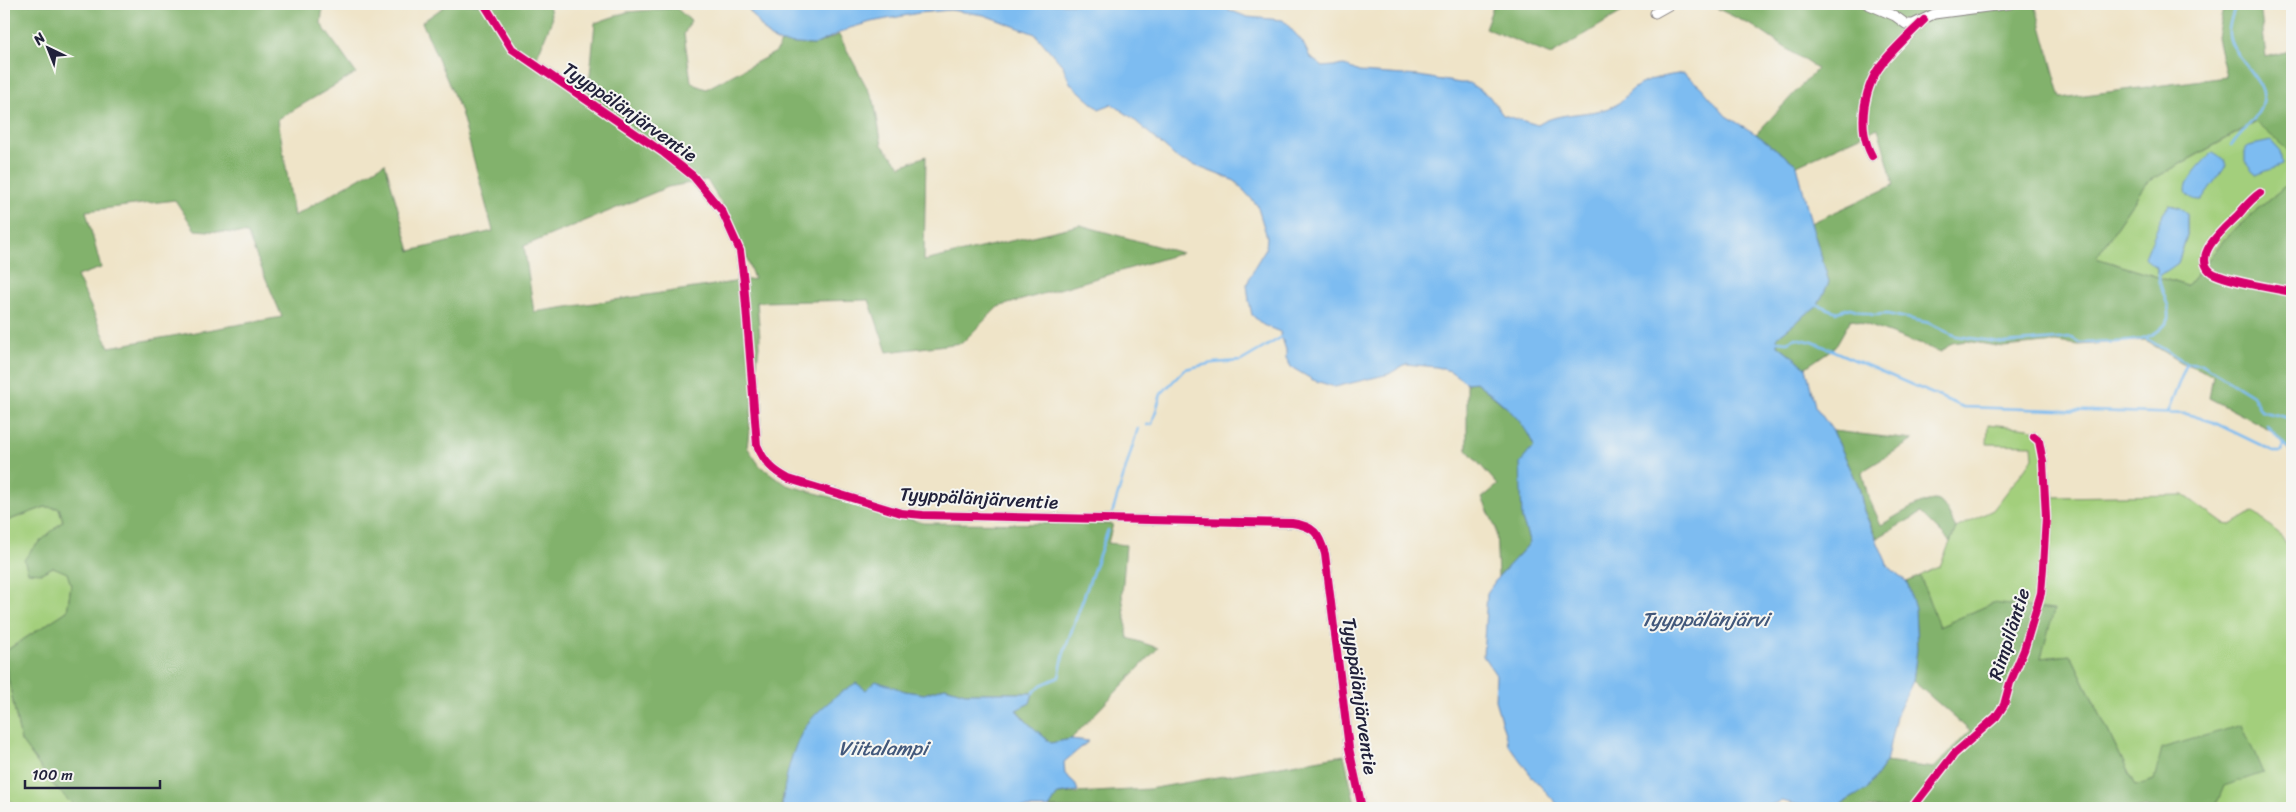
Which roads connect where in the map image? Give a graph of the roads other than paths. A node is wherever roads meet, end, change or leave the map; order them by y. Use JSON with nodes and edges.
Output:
{"nodes":[{"id":1,"x":484,"y":4,"type":"edge"},
{"id":2,"x":1671,"y":4,"type":"edge"},
{"id":3,"x":1867,"y":4,"type":"edge"},
{"id":4,"x":2010,"y":4,"type":"edge"},
{"id":5,"x":1655,"y":13,"type":"dead end"},
{"id":6,"x":1924,"y":20,"type":"junction"},
{"id":7,"x":1872,"y":156,"type":"dead end"},
{"id":8,"x":2260,"y":193,"type":"dead end"},
{"id":9,"x":2292,"y":292,"type":"edge"},
{"id":10,"x":2034,"y":436,"type":"dead end"},
{"id":11,"x":1362,"y":808,"type":"edge"},
{"id":12,"x":1912,"y":808,"type":"edge"}],
"edges":[{"from":1,"to":11,"type":"street","name":"Tyyppälänjärventie"},
{"from":2,"to":5,"type":"street"},
{"from":3,"to":6,"type":"street"},
{"from":4,"to":6,"type":"street"},
{"from":6,"to":7,"type":"street"},
{"from":8,"to":9,"type":"street"},
{"from":10,"to":12,"type":"street","name":"Rimpiläntie"}]}
